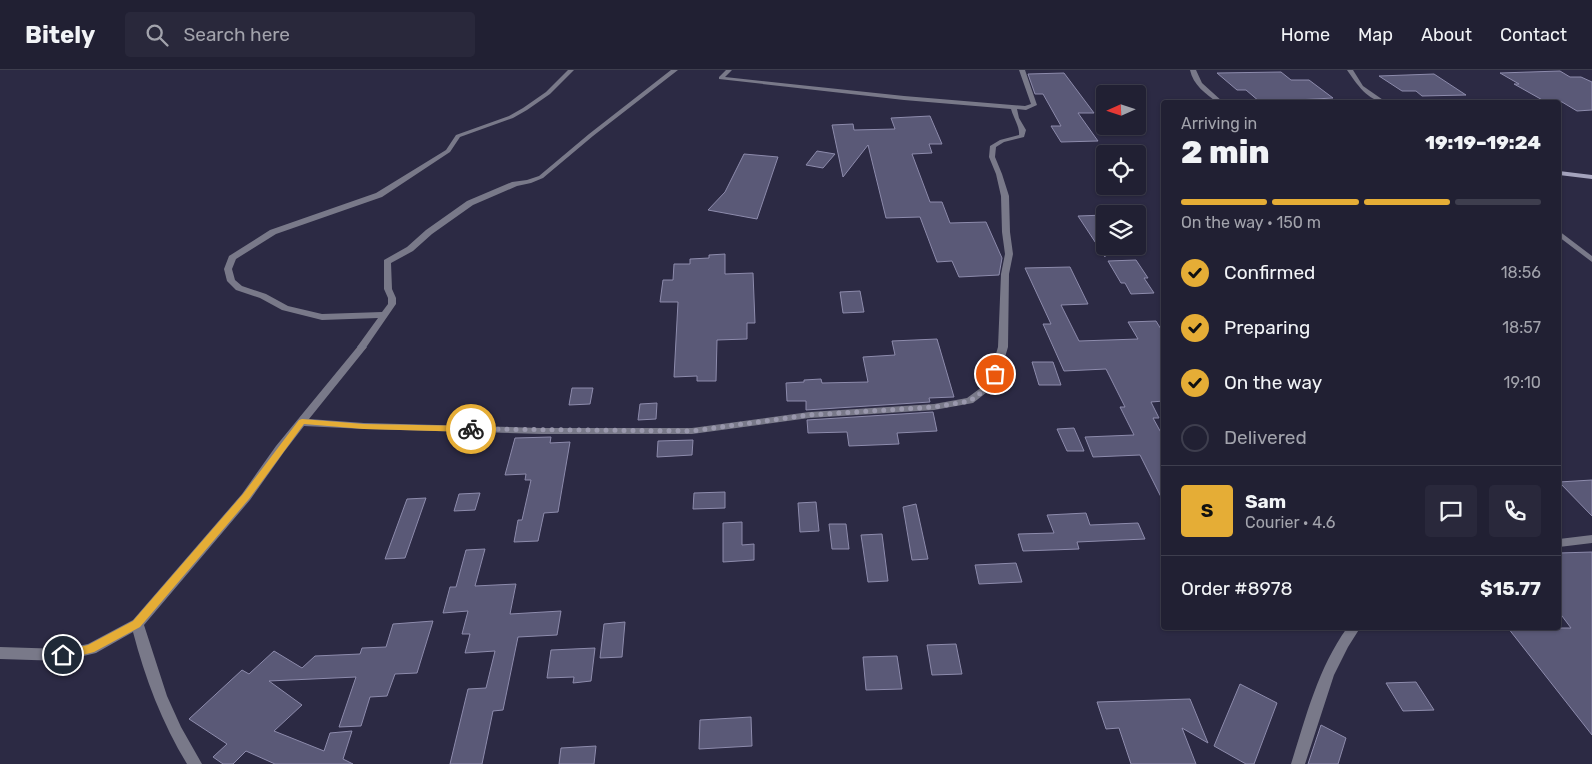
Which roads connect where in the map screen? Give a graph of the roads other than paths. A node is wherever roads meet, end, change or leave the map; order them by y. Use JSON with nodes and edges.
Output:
{"nodes":[{"id":1,"x":571,"y":70,"type":"edge"},
{"id":2,"x":675,"y":70,"type":"edge"},
{"id":3,"x":729,"y":70,"type":"edge"},
{"id":4,"x":1022,"y":70,"type":"edge"},
{"id":5,"x":1193,"y":70,"type":"edge"},
{"id":6,"x":1350,"y":70,"type":"edge"},
{"id":7,"x":1218,"y":100,"type":"edge"},
{"id":8,"x":1380,"y":100,"type":"edge"},
{"id":9,"x":1014,"y":107,"type":"junction"},
{"id":10,"x":1561,"y":173,"type":"edge"},
{"id":11,"x":1592,"y":178,"type":"edge"},
{"id":12,"x":1561,"y":235,"type":"edge"},
{"id":13,"x":1592,"y":260,"type":"edge"},
{"id":14,"x":386,"y":316,"type":"junction"},
{"id":15,"x":302,"y":422,"type":"junction"},
{"id":16,"x":1592,"y":539,"type":"edge"},
{"id":17,"x":1561,"y":542,"type":"edge"},
{"id":18,"x":137,"y":624,"type":"junction"},
{"id":19,"x":1352,"y":630,"type":"edge"},
{"id":20,"x":0,"y":653,"type":"edge"},
{"id":21,"x":195,"y":764,"type":"edge"},
{"id":22,"x":1298,"y":764,"type":"edge"}],
"edges":[{"from":1,"to":14,"type":"street"},
{"from":2,"to":14,"type":"street"},
{"from":3,"to":9,"type":"street"},
{"from":4,"to":9,"type":"street"},
{"from":5,"to":7,"type":"street"},
{"from":6,"to":8,"type":"street"},
{"from":9,"to":15,"type":"street"},
{"from":10,"to":11,"type":"street"},
{"from":12,"to":13,"type":"street"},
{"from":14,"to":15,"type":"street"},
{"from":15,"to":18,"type":"street"},
{"from":16,"to":17,"type":"street"},
{"from":18,"to":20,"type":"street"},
{"from":18,"to":21,"type":"street"},
{"from":19,"to":22,"type":"street"}]}
